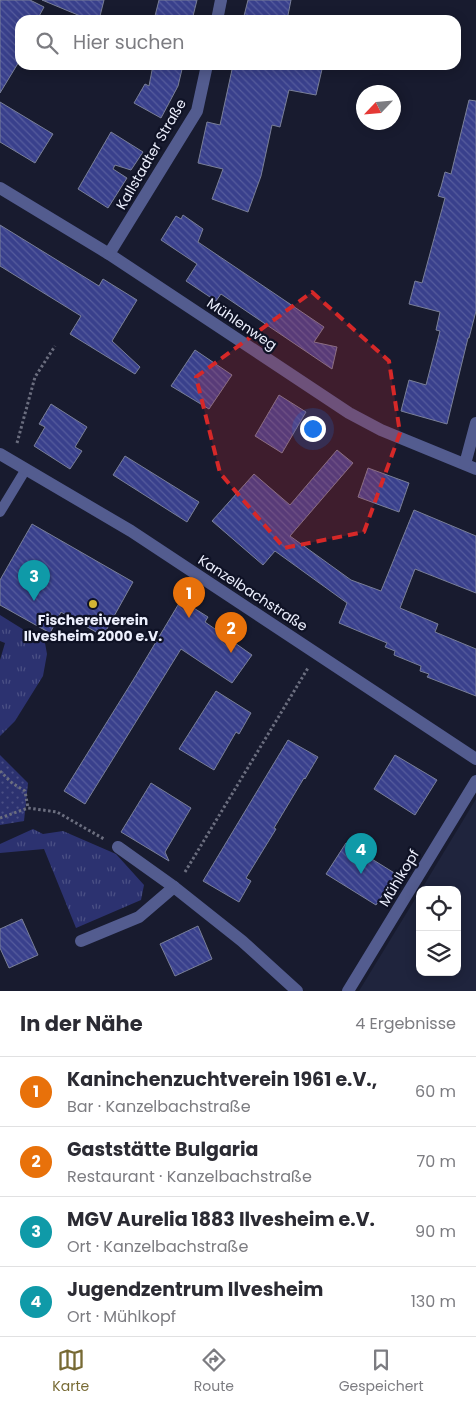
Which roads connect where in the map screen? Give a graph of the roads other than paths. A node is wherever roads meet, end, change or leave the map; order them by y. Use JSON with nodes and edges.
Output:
{"nodes":[{"id":1,"x":222,"y":0,"type":"edge"},
{"id":2,"x":218,"y":15,"type":"edge"},
{"id":3,"x":206,"y":70,"type":"edge"},
{"id":4,"x":0,"y":188,"type":"edge"},
{"id":5,"x":109,"y":254,"type":"junction"},
{"id":6,"x":476,"y":423,"type":"edge"},
{"id":7,"x":4,"y":457,"type":"edge"},
{"id":8,"x":471,"y":466,"type":"edge"},
{"id":9,"x":26,"y":470,"type":"junction"},
{"id":10,"x":0,"y":512,"type":"edge"},
{"id":11,"x":476,"y":759,"type":"edge"},
{"id":12,"x":476,"y":781,"type":"edge"},
{"id":13,"x":118,"y":847,"type":"road end"},
{"id":14,"x":178,"y":882,"type":"junction"},
{"id":15,"x":81,"y":941,"type":"dead end"},
{"id":16,"x":297,"y":991,"type":"edge"},
{"id":17,"x":348,"y":991,"type":"edge"}],
"edges":[{"from":1,"to":2,"type":"street"},
{"from":3,"to":5,"type":"street","name":"Kallstadter Straße"},
{"from":4,"to":5,"type":"street","name":"Mühlenweg"},
{"from":5,"to":8,"type":"street","name":"Mühlenweg"},
{"from":6,"to":8,"type":"street"},
{"from":7,"to":9,"type":"street","name":"Kanzelbachstraße"},
{"from":9,"to":10,"type":"lane"},
{"from":9,"to":11,"type":"street","name":"Kanzelbachstraße"},
{"from":12,"to":17,"type":"street","name":"Mühlkopf"},
{"from":13,"to":14,"type":"street"},
{"from":14,"to":15,"type":"street"},
{"from":14,"to":16,"type":"street"}]}
